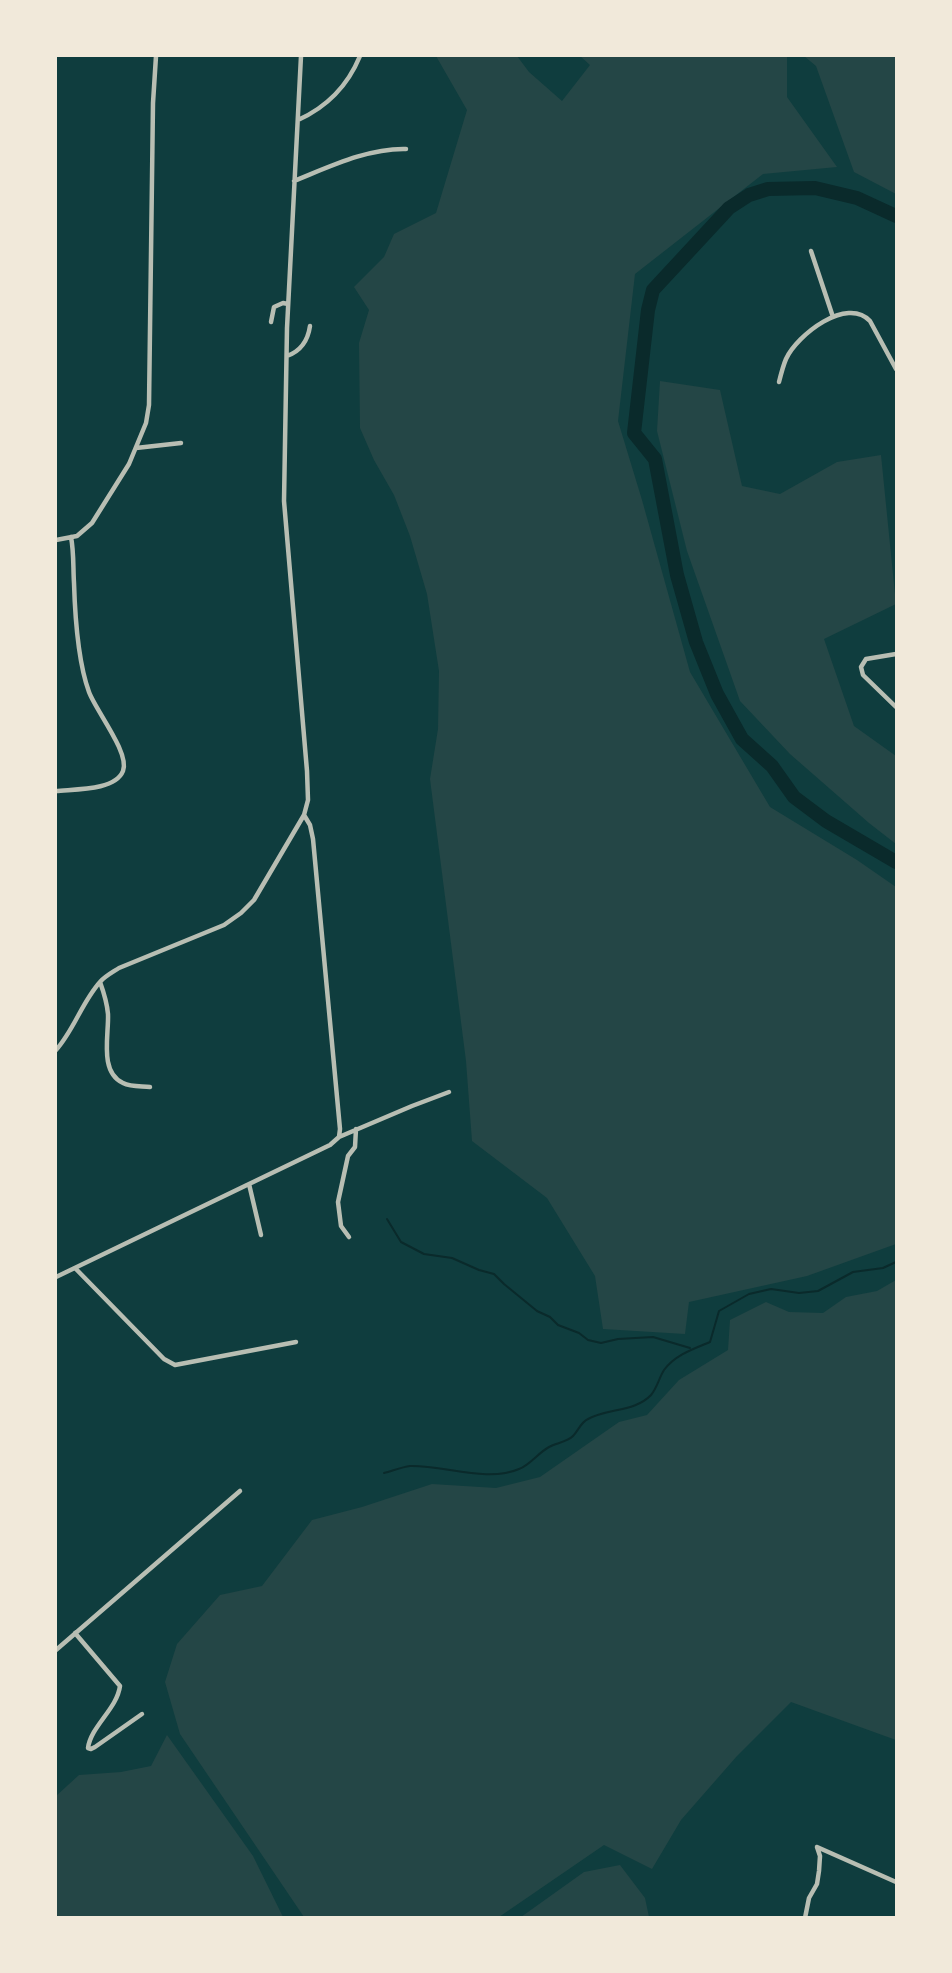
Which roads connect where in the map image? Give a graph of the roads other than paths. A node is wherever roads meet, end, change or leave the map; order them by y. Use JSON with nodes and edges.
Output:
{"nodes":[{"id":1,"x":156,"y":56,"type":"edge"},
{"id":2,"x":301,"y":56,"type":"edge"},
{"id":3,"x":360,"y":56,"type":"edge"},
{"id":4,"x":297,"y":120,"type":"junction"},
{"id":5,"x":406,"y":148,"type":"dead end"},
{"id":6,"x":294,"y":181,"type":"junction"},
{"id":7,"x":811,"y":251,"type":"dead end"},
{"id":8,"x":288,"y":304,"type":"junction"},
{"id":9,"x":833,"y":317,"type":"junction"},
{"id":10,"x":271,"y":322,"type":"dead end"},
{"id":11,"x":310,"y":326,"type":"dead end"},
{"id":12,"x":286,"y":356,"type":"junction"},
{"id":13,"x":897,"y":369,"type":"edge"},
{"id":14,"x":779,"y":382,"type":"dead end"},
{"id":15,"x":181,"y":443,"type":"dead end"},
{"id":16,"x":136,"y":448,"type":"junction"},
{"id":17,"x":71,"y":537,"type":"junction"},
{"id":18,"x":56,"y":540,"type":"edge"},
{"id":19,"x":897,"y":654,"type":"edge"},
{"id":20,"x":897,"y":707,"type":"edge"},
{"id":21,"x":56,"y":791,"type":"edge"},
{"id":22,"x":304,"y":815,"type":"junction"},
{"id":23,"x":100,"y":982,"type":"junction"},
{"id":24,"x":56,"y":1050,"type":"edge"},
{"id":25,"x":150,"y":1087,"type":"dead end"},
{"id":26,"x":449,"y":1092,"type":"dead end"},
{"id":27,"x":356,"y":1129,"type":"junction"},
{"id":28,"x":339,"y":1137,"type":"junction"},
{"id":29,"x":249,"y":1184,"type":"junction"},
{"id":30,"x":261,"y":1235,"type":"dead end"},
{"id":31,"x":349,"y":1238,"type":"dead end"},
{"id":32,"x":75,"y":1268,"type":"junction"},
{"id":33,"x":56,"y":1277,"type":"edge"},
{"id":34,"x":296,"y":1342,"type":"dead end"},
{"id":35,"x":240,"y":1491,"type":"dead end"},
{"id":36,"x":75,"y":1633,"type":"junction"},
{"id":37,"x":56,"y":1650,"type":"edge"},
{"id":38,"x":142,"y":1714,"type":"dead end"},
{"id":39,"x":897,"y":1882,"type":"edge"},
{"id":40,"x":804,"y":1917,"type":"edge"}],
"edges":[{"from":1,"to":16,"type":"street"},
{"from":2,"to":4,"type":"street"},
{"from":3,"to":4,"type":"street"},
{"from":4,"to":6,"type":"street"},
{"from":5,"to":6,"type":"street"},
{"from":6,"to":8,"type":"street"},
{"from":7,"to":9,"type":"street"},
{"from":8,"to":10,"type":"street"},
{"from":8,"to":12,"type":"street"},
{"from":9,"to":13,"type":"street"},
{"from":9,"to":14,"type":"street"},
{"from":11,"to":12,"type":"street"},
{"from":12,"to":22,"type":"street"},
{"from":15,"to":16,"type":"street"},
{"from":16,"to":17,"type":"street"},
{"from":17,"to":18,"type":"street"},
{"from":17,"to":21,"type":"street"},
{"from":19,"to":20,"type":"street"},
{"from":22,"to":23,"type":"street"},
{"from":22,"to":28,"type":"street"},
{"from":23,"to":24,"type":"street"},
{"from":23,"to":25,"type":"street"},
{"from":26,"to":27,"type":"street"},
{"from":27,"to":28,"type":"street"},
{"from":27,"to":31,"type":"street"},
{"from":28,"to":29,"type":"street"},
{"from":29,"to":30,"type":"street"},
{"from":29,"to":32,"type":"street"},
{"from":32,"to":33,"type":"street"},
{"from":32,"to":34,"type":"street"},
{"from":35,"to":36,"type":"street"},
{"from":36,"to":37,"type":"street"},
{"from":36,"to":38,"type":"street"},
{"from":39,"to":40,"type":"street"}]}
